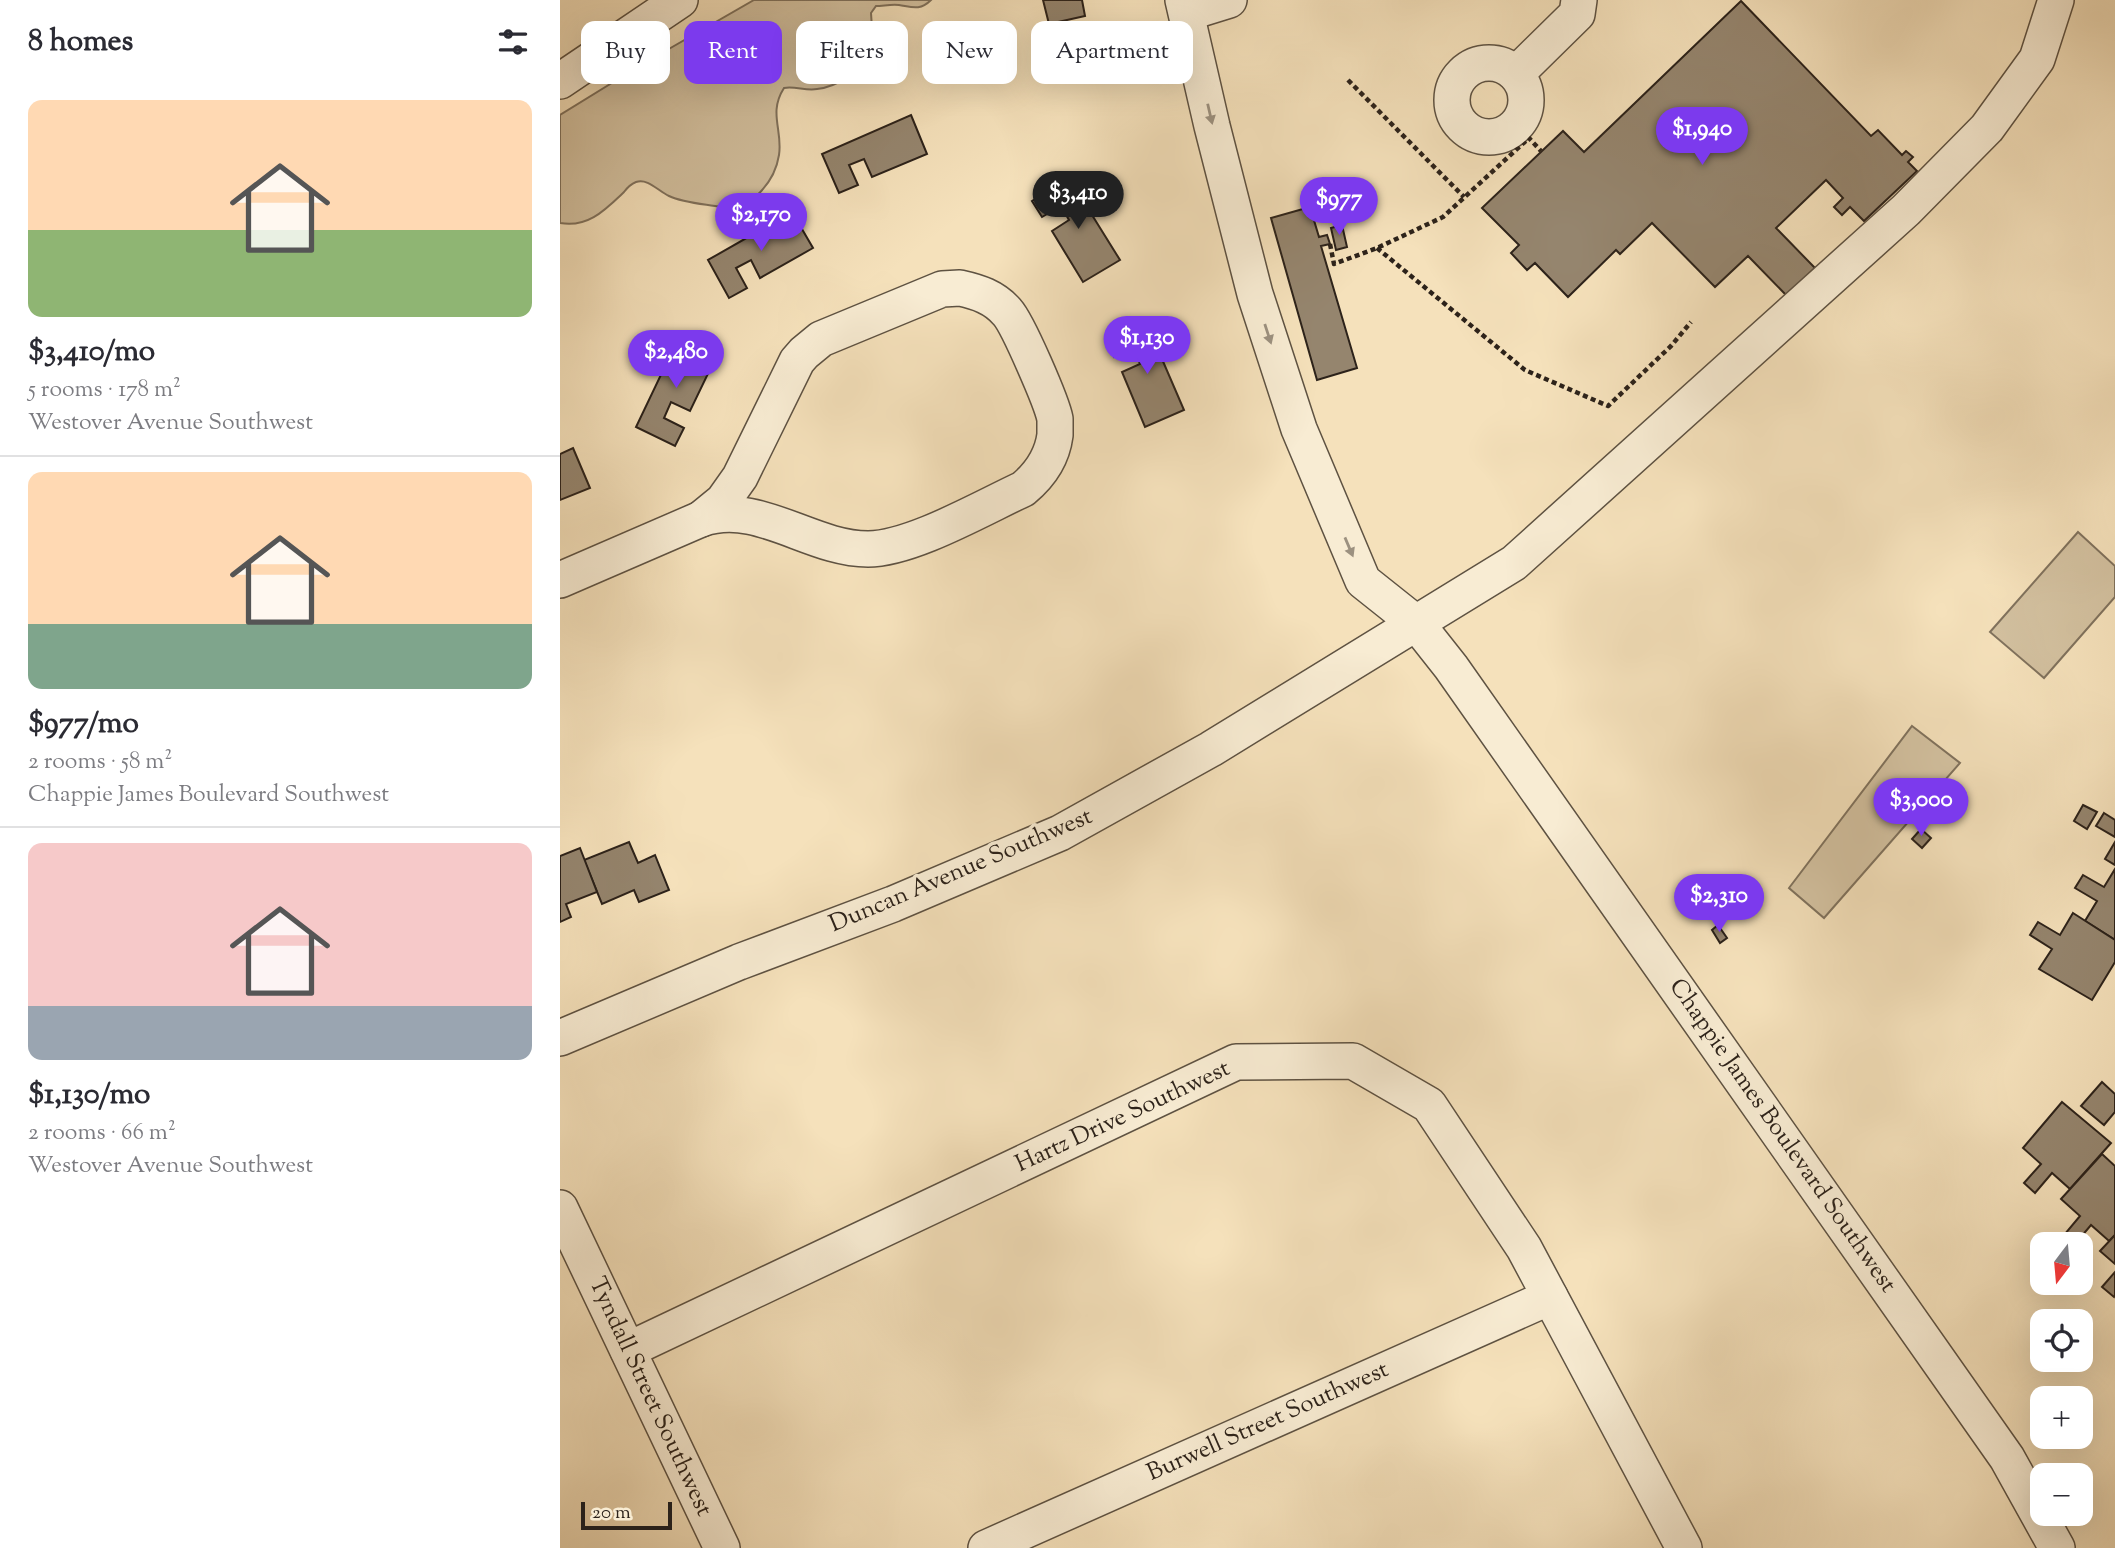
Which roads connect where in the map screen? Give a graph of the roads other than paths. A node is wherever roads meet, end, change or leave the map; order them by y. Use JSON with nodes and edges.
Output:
{"nodes":[{"id":1,"x":680,"y":0,"type":"edge"},
{"id":2,"x":1229,"y":0,"type":"edge"},
{"id":3,"x":1579,"y":0,"type":"edge"},
{"id":4,"x":2056,"y":0,"type":"edge"},
{"id":5,"x":1185,"y":6,"type":"edge"},
{"id":6,"x":1516,"y":74,"type":"junction"},
{"id":7,"x":560,"y":81,"type":"edge"},
{"id":8,"x":701,"y":519,"type":"junction"},
{"id":9,"x":560,"y":580,"type":"edge"},
{"id":10,"x":1417,"y":624,"type":"junction"},
{"id":11,"x":560,"y":1038,"type":"edge"},
{"id":12,"x":560,"y":1208,"type":"edge"},
{"id":13,"x":1550,"y":1297,"type":"junction"},
{"id":14,"x":628,"y":1350,"type":"junction"},
{"id":15,"x":722,"y":1548,"type":"edge"},
{"id":16,"x":986,"y":1548,"type":"edge"},
{"id":17,"x":1684,"y":1548,"type":"edge"},
{"id":18,"x":2057,"y":1548,"type":"edge"}],
"edges":[{"from":1,"to":7,"type":"street"},
{"from":2,"to":5,"type":"street","name":"Chappie James Boulevard Southwest"},
{"from":3,"to":6,"type":"street"},
{"from":4,"to":10,"type":"street","name":"Duncan Avenue Southwest"},
{"from":5,"to":10,"type":"street","name":"Chappie James Boulevard Southwest","one_way":true},
{"from":6,"to":6,"type":"street"},
{"from":8,"to":8,"type":"street"},
{"from":8,"to":9,"type":"street"},
{"from":10,"to":11,"type":"street","name":"Duncan Avenue Southwest"},
{"from":10,"to":18,"type":"street","name":"Chappie James Boulevard Southwest"},
{"from":12,"to":14,"type":"street","name":"Tyndall Street Southwest"},
{"from":13,"to":14,"type":"street","name":"Hartz Drive Southwest"},
{"from":13,"to":16,"type":"street","name":"Burwell Street Southwest"},
{"from":13,"to":17,"type":"street","name":"Hartz Drive Southwest"},
{"from":14,"to":15,"type":"street","name":"Tyndall Street Southwest"}]}
